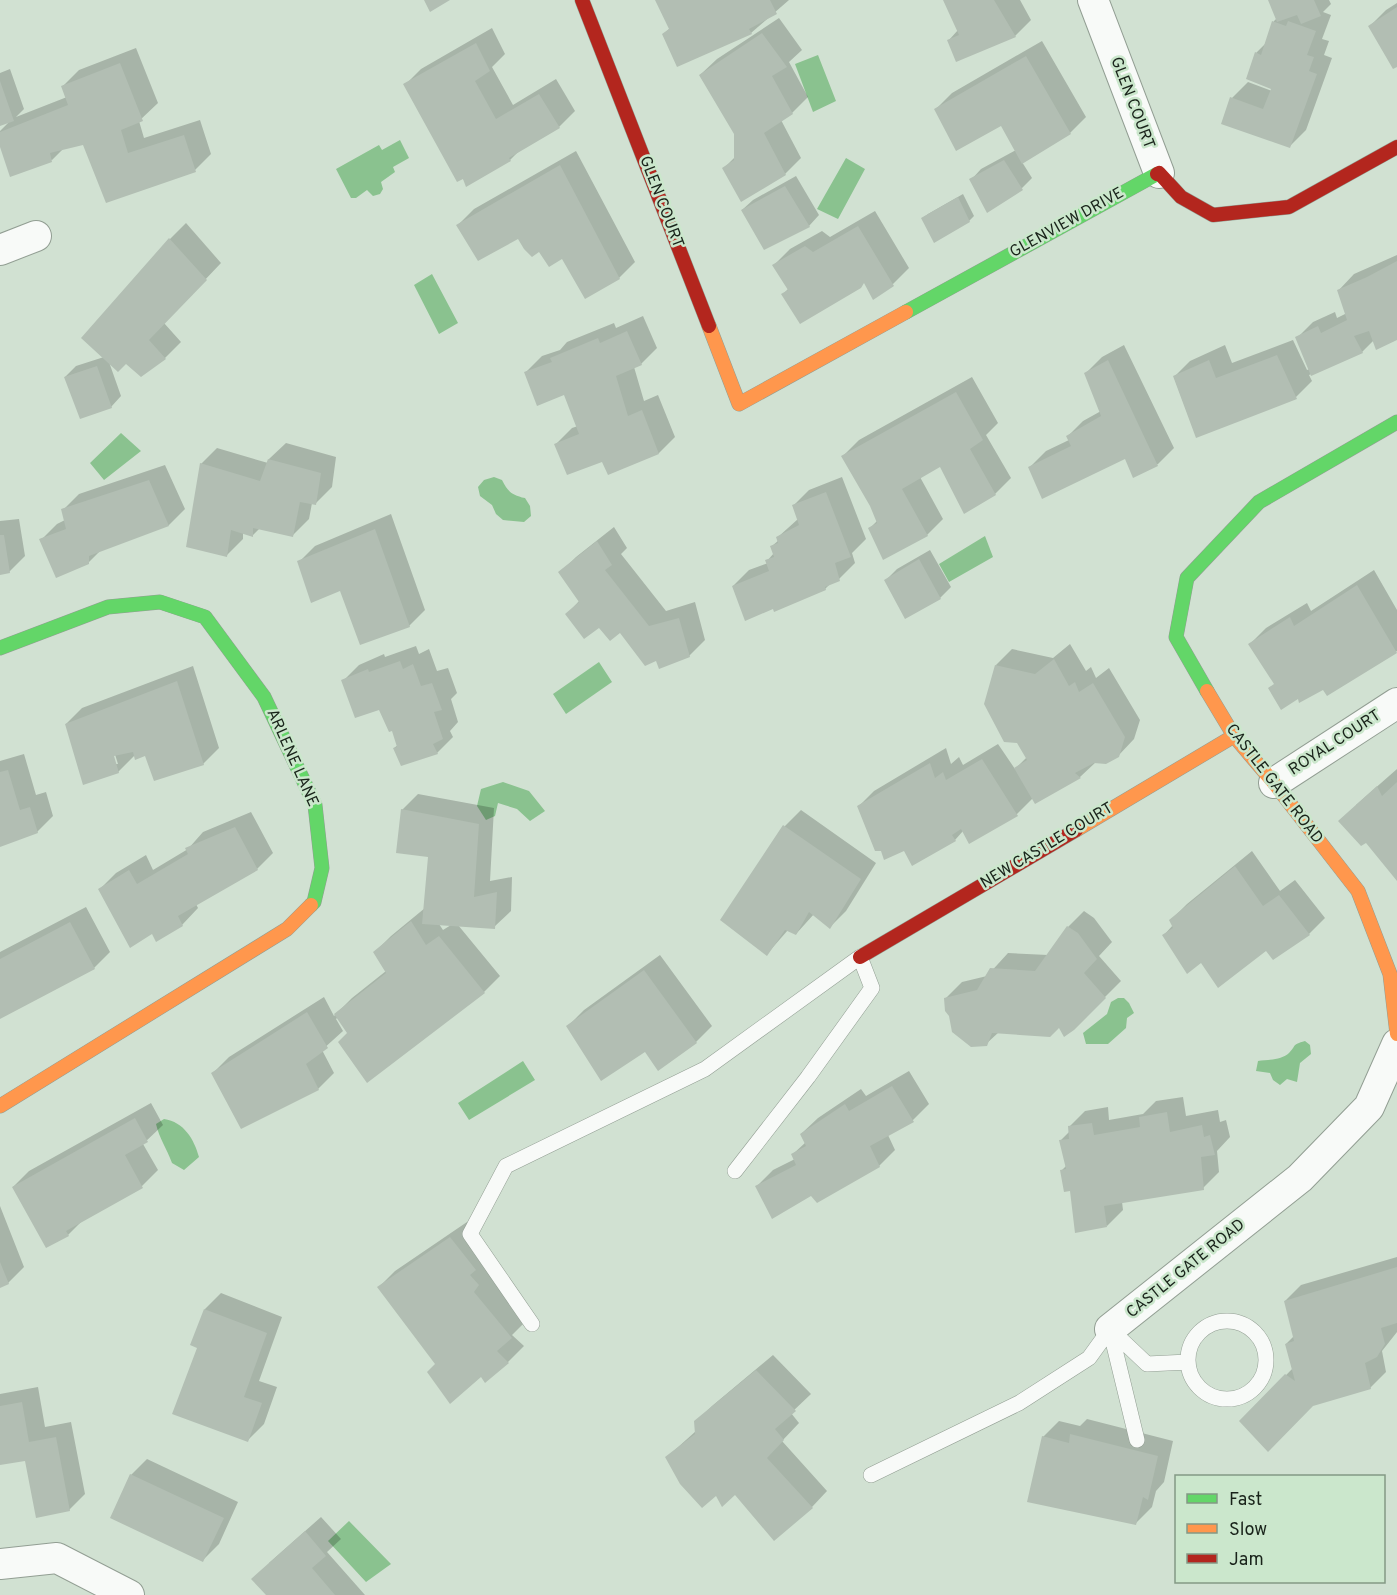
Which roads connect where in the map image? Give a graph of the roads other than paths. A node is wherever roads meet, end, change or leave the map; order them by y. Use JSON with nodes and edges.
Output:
{"nodes":[{"id":1,"x":582,"y":0,"type":"edge"},
{"id":2,"x":1093,"y":0,"type":"edge"},
{"id":3,"x":1397,"y":147,"type":"edge"},
{"id":4,"x":1159,"y":173,"type":"junction"},
{"id":5,"x":36,"y":236,"type":"dead end"},
{"id":6,"x":0,"y":250,"type":"edge"},
{"id":7,"x":739,"y":404,"type":"joint"},
{"id":8,"x":1397,"y":422,"type":"edge"},
{"id":9,"x":0,"y":648,"type":"edge"},
{"id":10,"x":1397,"y":703,"type":"edge"},
{"id":11,"x":1234,"y":736,"type":"junction"},
{"id":12,"x":1274,"y":783,"type":"junction"},
{"id":13,"x":860,"y":957,"type":"junction"},
{"id":14,"x":1397,"y":1034,"type":"edge"},
{"id":15,"x":1397,"y":1044,"type":"edge"},
{"id":16,"x":0,"y":1106,"type":"edge"},
{"id":17,"x":735,"y":1171,"type":"dead end"},
{"id":18,"x":532,"y":1324,"type":"dead end"},
{"id":19,"x":1110,"y":1329,"type":"junction"},
{"id":20,"x":1188,"y":1362,"type":"junction"},
{"id":21,"x":1137,"y":1440,"type":"dead end"},
{"id":22,"x":871,"y":1474,"type":"dead end"},
{"id":23,"x":0,"y":1564,"type":"edge"},
{"id":24,"x":129,"y":1595,"type":"edge"}],
"edges":[{"from":1,"to":7,"type":"street","name":"GLEN COURT"},
{"from":2,"to":4,"type":"street","name":"GLEN COURT"},
{"from":3,"to":4,"type":"street"},
{"from":4,"to":7,"type":"street","name":"GLENVIEW DRIVE"},
{"from":5,"to":6,"type":"street"},
{"from":8,"to":11,"type":"street","name":"CASTLE GATE ROAD"},
{"from":9,"to":16,"type":"street","name":"ARLENE LANE"},
{"from":10,"to":12,"type":"street","name":"ROYAL COURT"},
{"from":11,"to":12,"type":"street","name":"CASTLE GATE ROAD"},
{"from":11,"to":13,"type":"street","name":"NEW CASTLE COURT"},
{"from":12,"to":14,"type":"street","name":"CASTLE GATE ROAD"},
{"from":13,"to":17,"type":"lane"},
{"from":13,"to":18,"type":"lane"},
{"from":15,"to":19,"type":"street","name":"CASTLE GATE ROAD"},
{"from":19,"to":20,"type":"lane"},
{"from":19,"to":21,"type":"lane"},
{"from":19,"to":22,"type":"lane"},
{"from":20,"to":20,"type":"lane"},
{"from":23,"to":24,"type":"street"}]}
